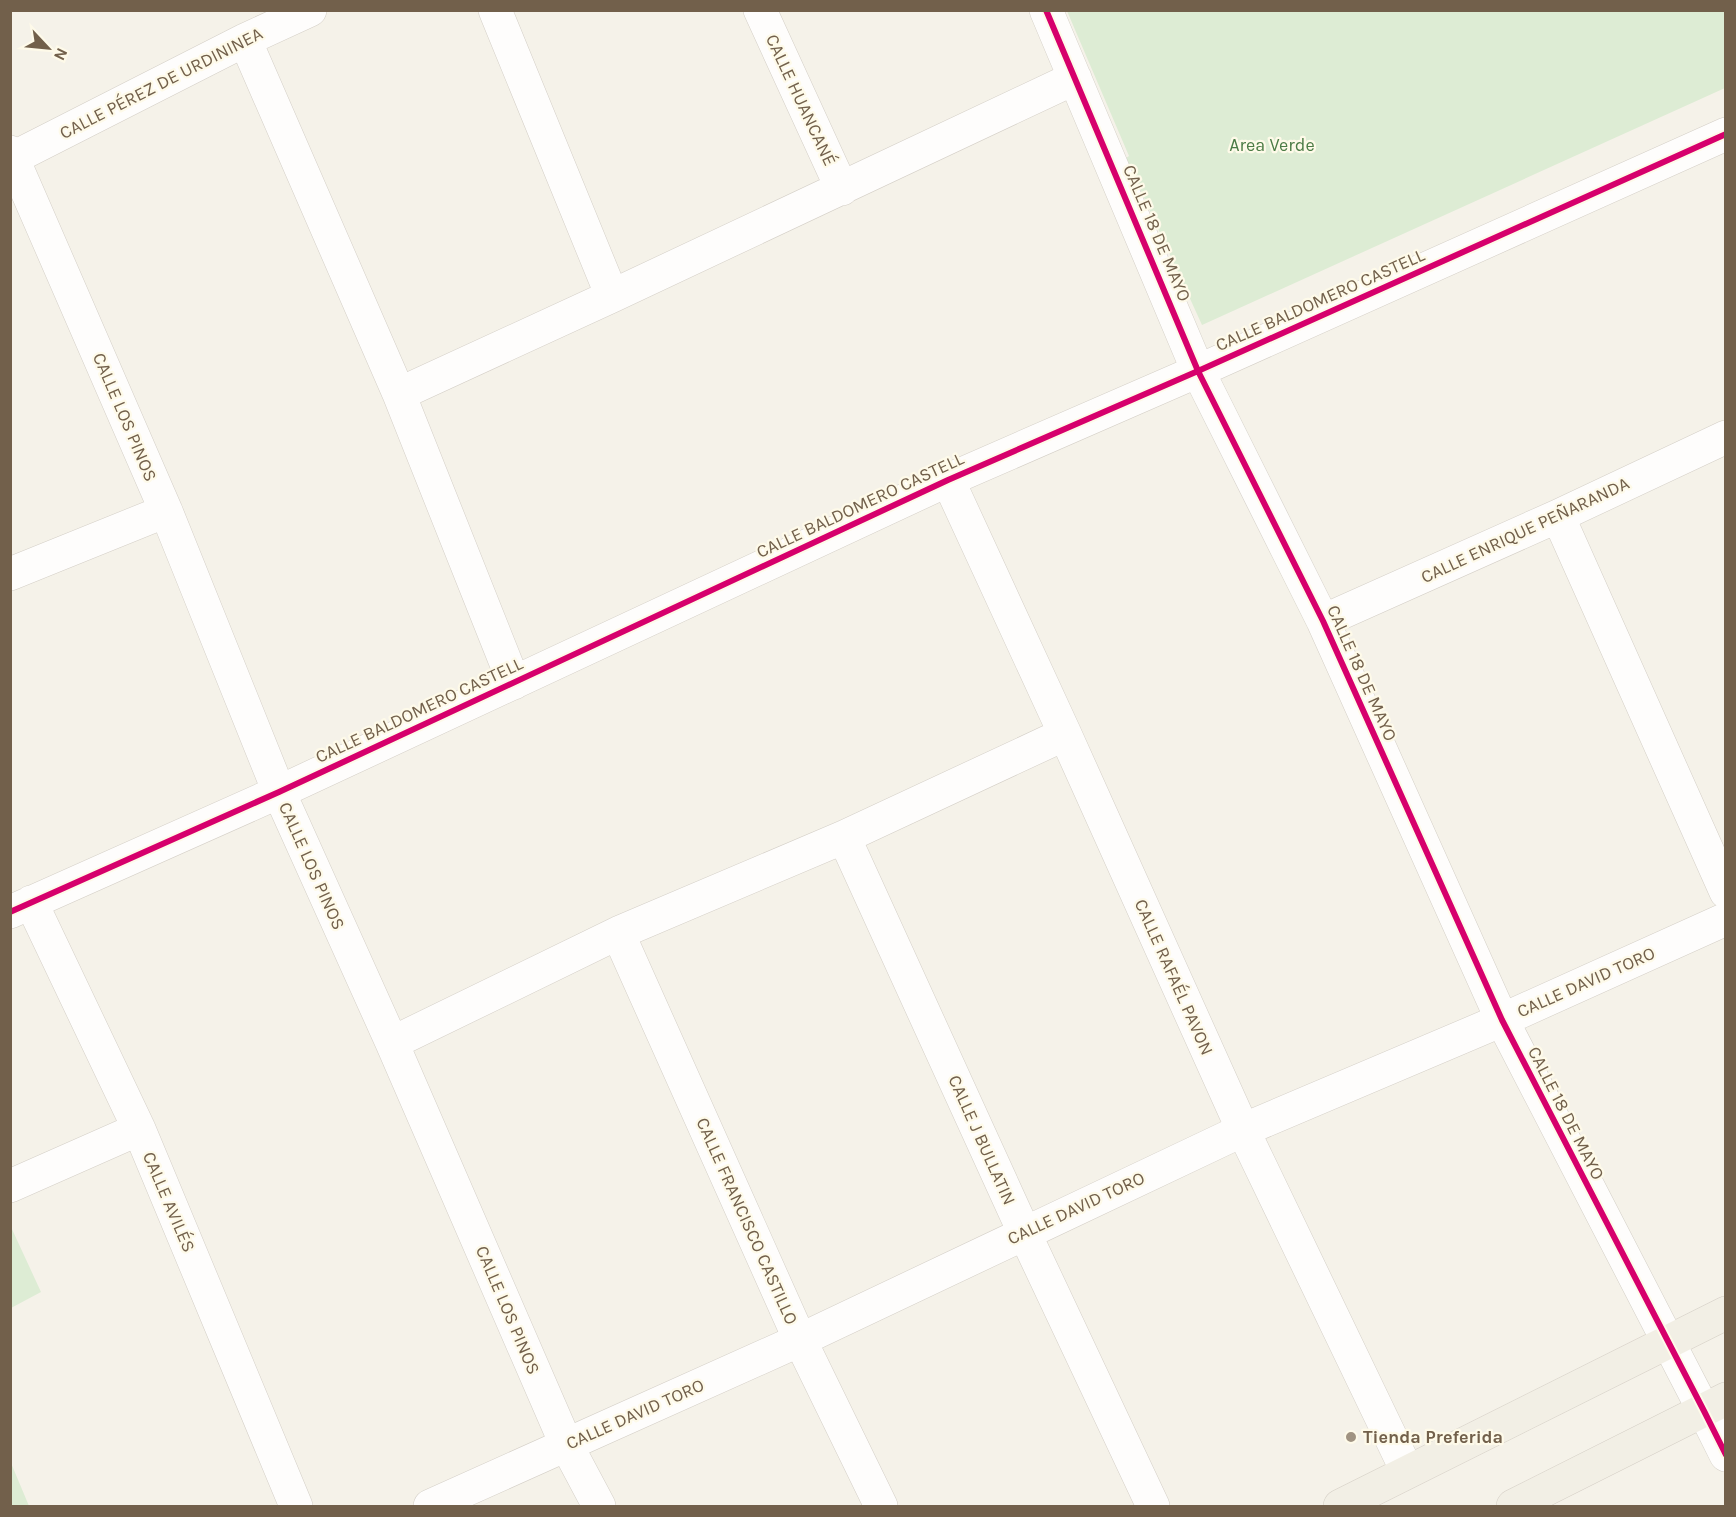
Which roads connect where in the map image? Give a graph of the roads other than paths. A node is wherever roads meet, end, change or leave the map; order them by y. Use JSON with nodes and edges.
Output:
{"nodes":[{"id":1,"x":310,"y":10,"type":"edge"},
{"id":2,"x":495,"y":10,"type":"edge"},
{"id":3,"x":760,"y":10,"type":"edge"},
{"id":4,"x":1046,"y":10,"type":"edge"},
{"id":5,"x":245,"y":40,"type":"junction"},
{"id":6,"x":1075,"y":78,"type":"junction"},
{"id":7,"x":1725,"y":134,"type":"edge"},
{"id":8,"x":12,"y":155,"type":"edge"},
{"id":9,"x":842,"y":189,"type":"junction"},
{"id":10,"x":612,"y":296,"type":"junction"},
{"id":11,"x":1198,"y":371,"type":"junction"},
{"id":12,"x":399,"y":394,"type":"junction"},
{"id":13,"x":1725,"y":437,"type":"edge"},
{"id":14,"x":948,"y":480,"type":"junction"},
{"id":15,"x":166,"y":511,"type":"junction"},
{"id":16,"x":1558,"y":516,"type":"junction"},
{"id":17,"x":10,"y":574,"type":"edge"},
{"id":18,"x":1323,"y":621,"type":"junction"},
{"id":19,"x":514,"y":683,"type":"junction"},
{"id":20,"x":1065,"y":734,"type":"junction"},
{"id":21,"x":279,"y":792,"type":"junction"},
{"id":22,"x":844,"y":837,"type":"junction"},
{"id":23,"x":1725,"y":892,"type":"edge"},
{"id":24,"x":21,"y":907,"type":"edge"},
{"id":25,"x":1725,"y":919,"type":"edge"},
{"id":26,"x":618,"y":933,"type":"junction"},
{"id":27,"x":1502,"y":1020,"type":"junction"},
{"id":28,"x":392,"y":1043,"type":"junction"},
{"id":29,"x":139,"y":1129,"type":"junction"},
{"id":30,"x":1243,"y":1130,"type":"junction"},
{"id":31,"x":10,"y":1186,"type":"edge"},
{"id":32,"x":1024,"y":1232,"type":"junction"},
{"id":33,"x":1723,"y":1320,"type":"edge"},
{"id":34,"x":801,"y":1340,"type":"junction"},
{"id":35,"x":1667,"y":1341,"type":"junction"},
{"id":36,"x":1715,"y":1405,"type":"edge"},
{"id":37,"x":566,"y":1444,"type":"junction"},
{"id":38,"x":1725,"y":1455,"type":"edge"},
{"id":39,"x":1407,"y":1472,"type":"junction"},
{"id":40,"x":296,"y":1506,"type":"edge"},
{"id":41,"x":430,"y":1506,"type":"edge"},
{"id":42,"x":599,"y":1506,"type":"edge"},
{"id":43,"x":881,"y":1506,"type":"edge"},
{"id":44,"x":1153,"y":1506,"type":"edge"},
{"id":45,"x":1340,"y":1506,"type":"edge"},
{"id":46,"x":1513,"y":1506,"type":"edge"}],
"edges":[{"from":1,"to":5,"type":"street","name":"CALLE PÉREZ DE URDININEA"},
{"from":2,"to":10,"type":"street"},
{"from":3,"to":9,"type":"street","name":"CALLE HUANCANÉ"},
{"from":4,"to":6,"type":"street","name":"CALLE 18 DE MAYO"},
{"from":5,"to":8,"type":"street","name":"CALLE PÉREZ DE URDININEA"},
{"from":5,"to":12,"type":"street"},
{"from":6,"to":9,"type":"street"},
{"from":6,"to":11,"type":"street","name":"CALLE 18 DE MAYO"},
{"from":7,"to":11,"type":"street","name":"CALLE BALDOMERO CASTELL"},
{"from":8,"to":15,"type":"street","name":"CALLE LOS PINOS"},
{"from":9,"to":10,"type":"street"},
{"from":10,"to":12,"type":"street"},
{"from":11,"to":14,"type":"street","name":"CALLE BALDOMERO CASTELL"},
{"from":11,"to":18,"type":"street","name":"CALLE 18 DE MAYO"},
{"from":12,"to":19,"type":"street"},
{"from":13,"to":16,"type":"street","name":"CALLE ENRIQUE PEÑARANDA"},
{"from":14,"to":19,"type":"street","name":"CALLE BALDOMERO CASTELL"},
{"from":14,"to":20,"type":"street","name":"CALLE RAFAÉL PAVON"},
{"from":15,"to":17,"type":"street"},
{"from":15,"to":21,"type":"street","name":"CALLE LOS PINOS"},
{"from":16,"to":18,"type":"street","name":"CALLE ENRIQUE PEÑARANDA"},
{"from":16,"to":23,"type":"street"},
{"from":18,"to":27,"type":"street","name":"CALLE 18 DE MAYO"},
{"from":19,"to":21,"type":"street","name":"CALLE BALDOMERO CASTELL"},
{"from":20,"to":22,"type":"street"},
{"from":20,"to":30,"type":"street","name":"CALLE RAFAÉL PAVON"},
{"from":21,"to":24,"type":"street","name":"CALLE BALDOMERO CASTELL"},
{"from":21,"to":28,"type":"street","name":"CALLE LOS PINOS"},
{"from":22,"to":26,"type":"street"},
{"from":22,"to":32,"type":"street","name":"CALLE J BULLATIN"},
{"from":24,"to":29,"type":"street","name":"CALLE AVILÉS"},
{"from":25,"to":27,"type":"street","name":"CALLE DAVID TORO"},
{"from":26,"to":28,"type":"street"},
{"from":26,"to":34,"type":"street","name":"CALLE FRANCISCO CASTILLO"},
{"from":27,"to":30,"type":"street","name":"CALLE DAVID TORO"},
{"from":27,"to":35,"type":"street","name":"CALLE 18 DE MAYO"},
{"from":28,"to":37,"type":"street","name":"CALLE LOS PINOS"},
{"from":29,"to":31,"type":"street"},
{"from":29,"to":40,"type":"street","name":"CALLE AVILÉS"},
{"from":30,"to":32,"type":"street","name":"CALLE DAVID TORO"},
{"from":30,"to":39,"type":"street","name":"CALLE RAFAÉL PAVON"},
{"from":32,"to":34,"type":"street","name":"CALLE DAVID TORO"},
{"from":32,"to":44,"type":"street","name":"CALLE J BULLATIN"},
{"from":33,"to":35,"type":"main road"},
{"from":34,"to":37,"type":"street","name":"CALLE DAVID TORO"},
{"from":34,"to":43,"type":"street","name":"CALLE FRANCISCO CASTILLO"},
{"from":35,"to":36,"type":"street","name":"CALLE 18 DE MAYO"},
{"from":35,"to":39,"type":"main road"},
{"from":36,"to":38,"type":"street","name":"CALLE 18 DE MAYO"},
{"from":36,"to":46,"type":"main road"},
{"from":37,"to":41,"type":"street","name":"CALLE DAVID TORO"},
{"from":37,"to":42,"type":"street","name":"CALLE LOS PINOS"},
{"from":39,"to":45,"type":"main road"}]}
